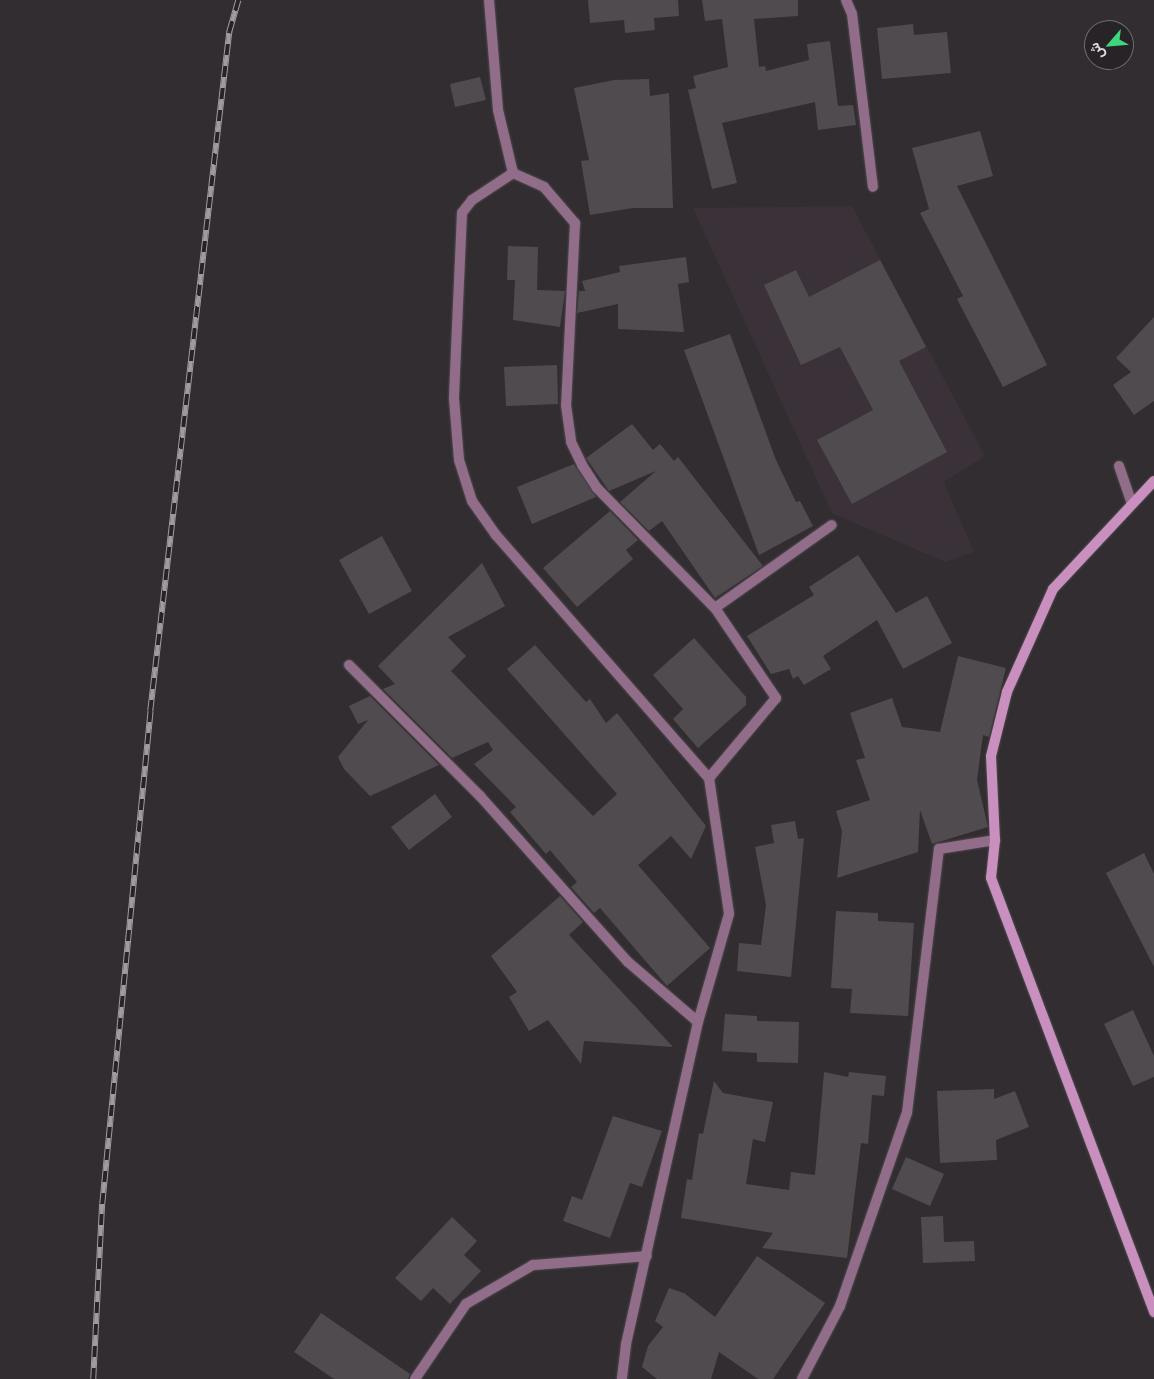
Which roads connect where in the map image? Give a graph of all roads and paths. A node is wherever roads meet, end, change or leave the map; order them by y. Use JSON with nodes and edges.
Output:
{"nodes":[{"id":1,"x":488,"y":0,"type":"edge"},
{"id":2,"x":846,"y":0,"type":"edge"},
{"id":3,"x":513,"y":173,"type":"junction"},
{"id":4,"x":873,"y":186,"type":"dead end"},
{"id":5,"x":1120,"y":466,"type":"dead end"},
{"id":6,"x":1154,"y":481,"type":"edge"},
{"id":7,"x":1132,"y":504,"type":"junction"},
{"id":8,"x":832,"y":525,"type":"dead end"},
{"id":9,"x":715,"y":608,"type":"junction"},
{"id":10,"x":349,"y":664,"type":"dead end"},
{"id":11,"x":710,"y":778,"type":"junction"},
{"id":12,"x":995,"y":840,"type":"junction"},
{"id":13,"x":698,"y":1022,"type":"junction"},
{"id":14,"x":647,"y":1256,"type":"junction"},
{"id":15,"x":1154,"y":1312,"type":"edge"},
{"id":16,"x":415,"y":1379,"type":"edge"},
{"id":17,"x":622,"y":1379,"type":"edge"},
{"id":18,"x":802,"y":1379,"type":"edge"}],
"edges":[{"from":1,"to":3,"type":"street"},
{"from":2,"to":4,"type":"street"},
{"from":3,"to":9,"type":"street"},
{"from":3,"to":11,"type":"street"},
{"from":5,"to":7,"type":"street"},
{"from":6,"to":7,"type":"main road"},
{"from":7,"to":12,"type":"main road"},
{"from":8,"to":9,"type":"street"},
{"from":9,"to":11,"type":"street"},
{"from":10,"to":13,"type":"street"},
{"from":11,"to":13,"type":"street"},
{"from":12,"to":15,"type":"main road"},
{"from":12,"to":18,"type":"street"},
{"from":13,"to":14,"type":"street"},
{"from":14,"to":16,"type":"street"},
{"from":14,"to":17,"type":"street"}]}
